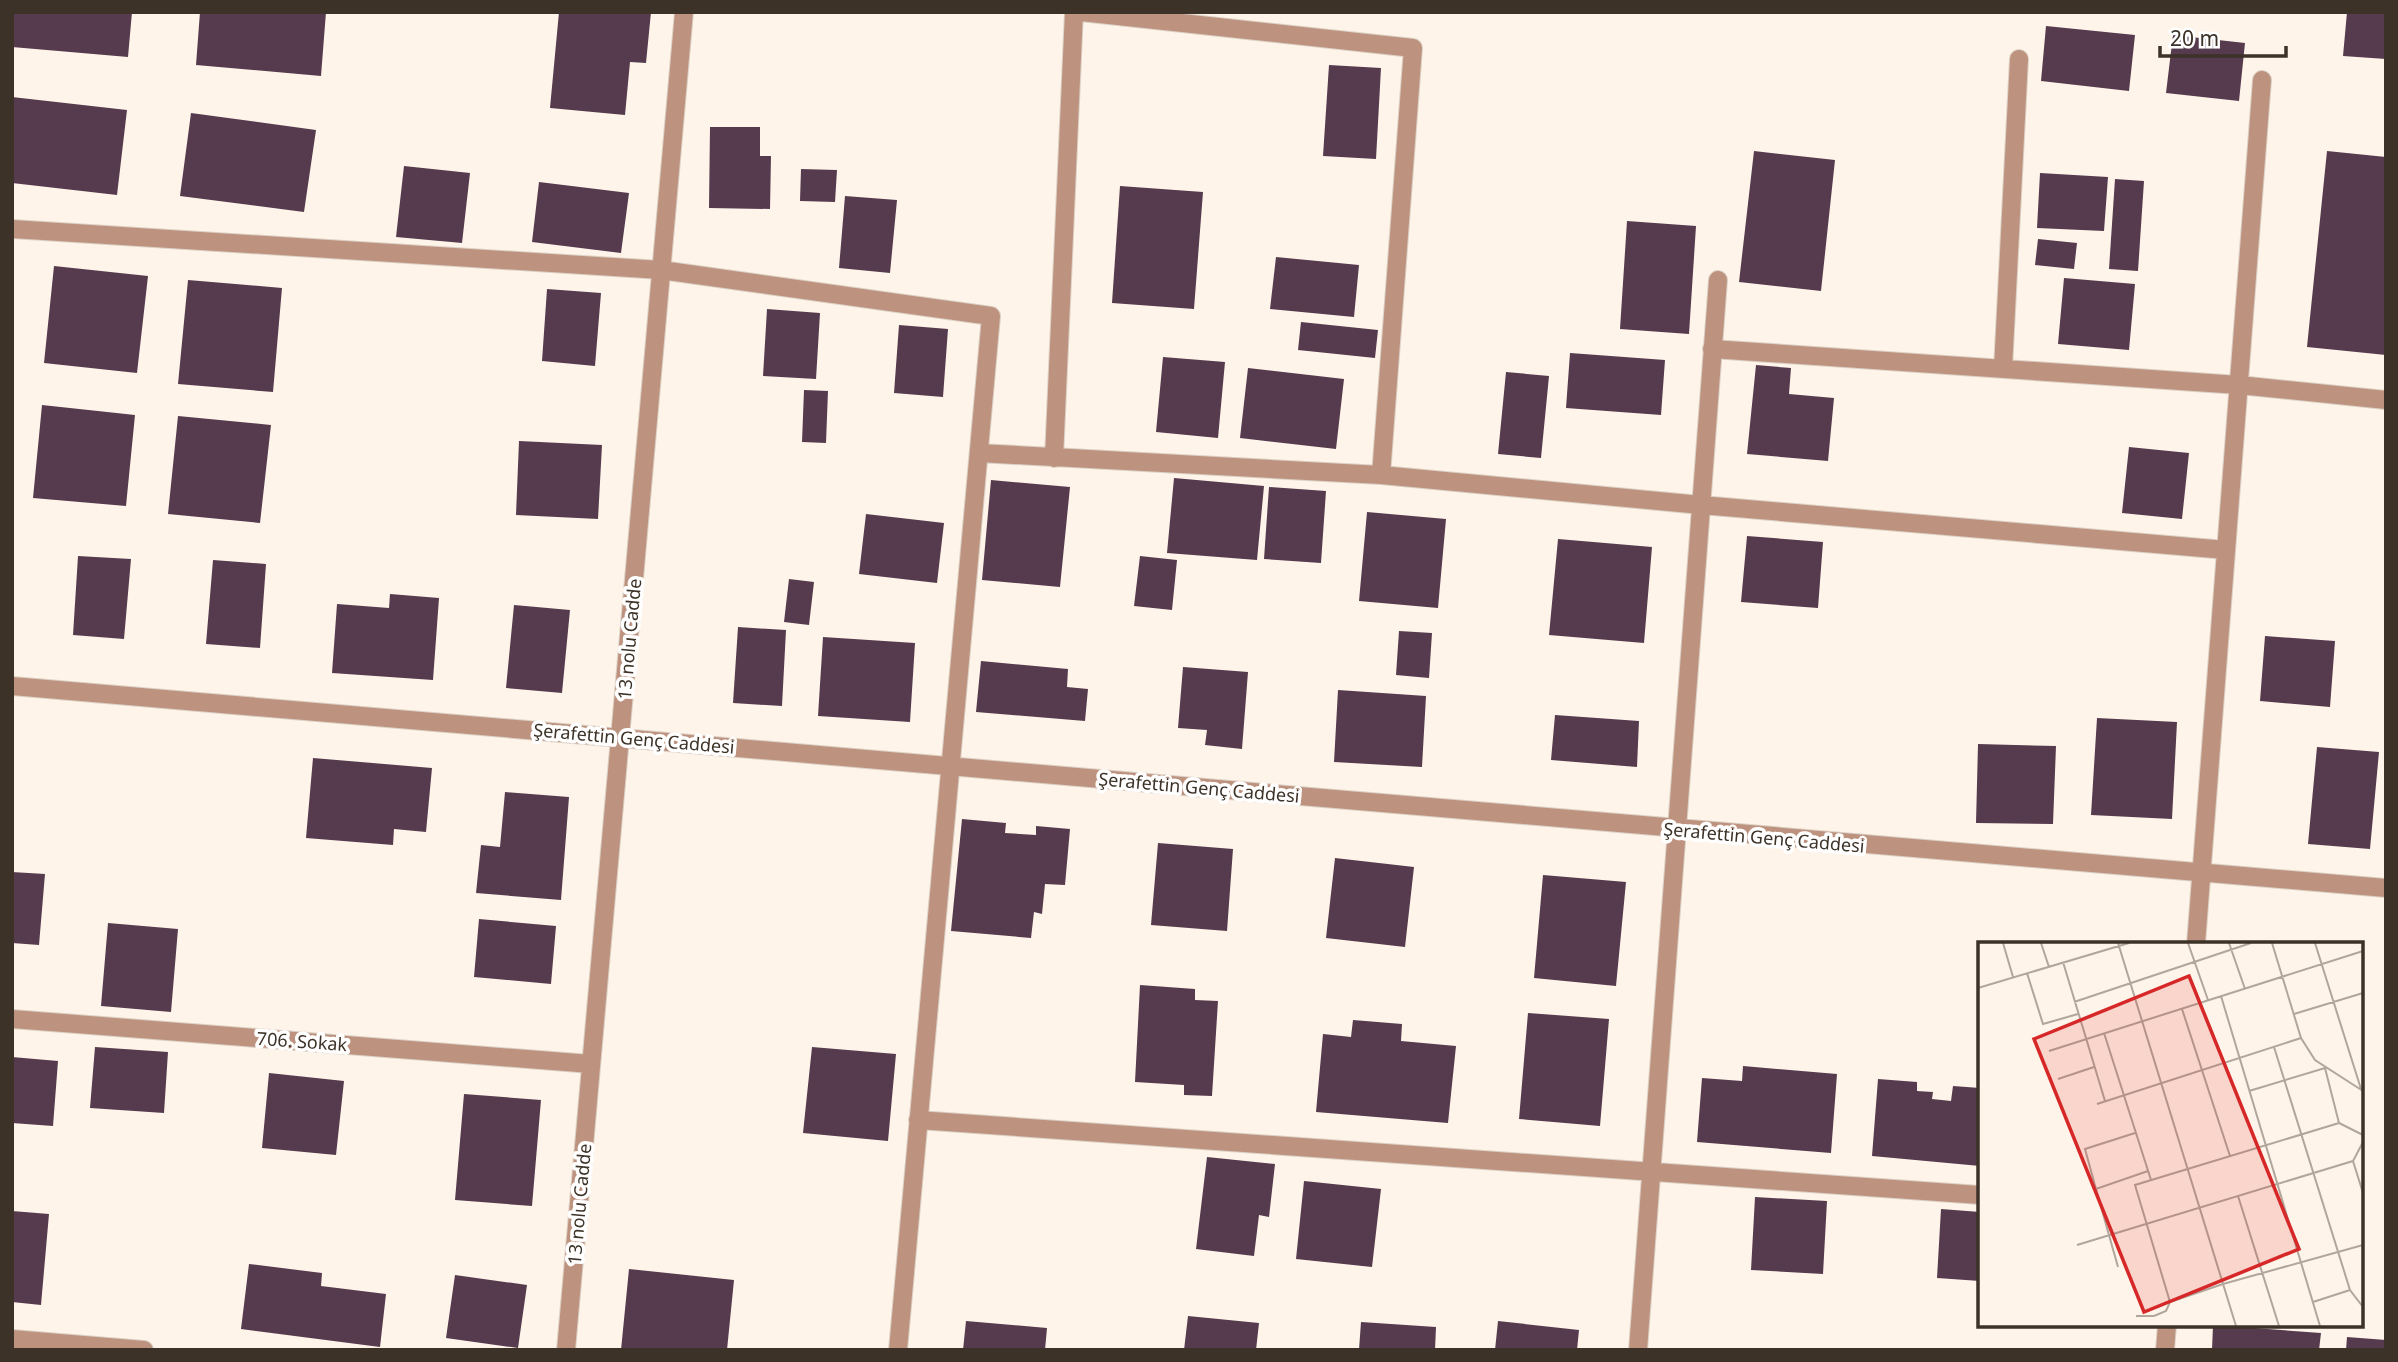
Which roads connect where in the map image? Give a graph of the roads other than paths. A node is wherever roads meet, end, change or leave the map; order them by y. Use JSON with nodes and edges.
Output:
{"nodes":[{"id":1,"x":684,"y":12,"type":"edge"},
{"id":2,"x":1074,"y":12,"type":"edge"},
{"id":3,"x":1081,"y":12,"type":"edge"},
{"id":4,"x":2019,"y":60,"type":"dead end"},
{"id":5,"x":2262,"y":80,"type":"dead end"},
{"id":6,"x":12,"y":229,"type":"edge"},
{"id":7,"x":661,"y":271,"type":"junction"},
{"id":8,"x":1718,"y":280,"type":"dead end"},
{"id":9,"x":1712,"y":349,"type":"junction"},
{"id":10,"x":2003,"y":369,"type":"junction"},
{"id":11,"x":2239,"y":385,"type":"junction"},
{"id":12,"x":2386,"y":400,"type":"edge"},
{"id":13,"x":979,"y":453,"type":"junction"},
{"id":14,"x":1054,"y":458,"type":"junction"},
{"id":15,"x":1381,"y":475,"type":"junction"},
{"id":16,"x":1701,"y":505,"type":"junction"},
{"id":17,"x":2226,"y":550,"type":"junction"},
{"id":18,"x":12,"y":686,"type":"edge"},
{"id":19,"x":620,"y":737,"type":"junction"},
{"id":20,"x":951,"y":765,"type":"junction"},
{"id":21,"x":1676,"y":830,"type":"junction"},
{"id":22,"x":2202,"y":873,"type":"junction"},
{"id":23,"x":2386,"y":888,"type":"edge"},
{"id":24,"x":2196,"y":942,"type":"edge"},
{"id":25,"x":12,"y":1019,"type":"edge"},
{"id":26,"x":591,"y":1064,"type":"junction"},
{"id":27,"x":918,"y":1120,"type":"junction"},
{"id":28,"x":1651,"y":1172,"type":"junction"},
{"id":29,"x":1978,"y":1195,"type":"edge"},
{"id":30,"x":2167,"y":1327,"type":"edge"},
{"id":31,"x":12,"y":1339,"type":"edge"},
{"id":32,"x":145,"y":1350,"type":"edge"},
{"id":33,"x":566,"y":1350,"type":"edge"},
{"id":34,"x":898,"y":1350,"type":"edge"},
{"id":35,"x":1638,"y":1350,"type":"edge"},
{"id":36,"x":2165,"y":1350,"type":"edge"}],
"edges":[{"from":1,"to":7,"type":"street","name":"13 nolu Cadde"},
{"from":2,"to":14,"type":"street"},
{"from":3,"to":15,"type":"street"},
{"from":4,"to":10,"type":"street"},
{"from":5,"to":11,"type":"street"},
{"from":6,"to":7,"type":"street"},
{"from":7,"to":13,"type":"street"},
{"from":7,"to":19,"type":"street","name":"13 nolu Cadde"},
{"from":8,"to":9,"type":"street"},
{"from":9,"to":10,"type":"street"},
{"from":9,"to":16,"type":"street"},
{"from":10,"to":11,"type":"street"},
{"from":11,"to":12,"type":"street"},
{"from":11,"to":17,"type":"street"},
{"from":13,"to":14,"type":"street"},
{"from":13,"to":20,"type":"street"},
{"from":14,"to":15,"type":"street"},
{"from":15,"to":16,"type":"street"},
{"from":16,"to":17,"type":"street"},
{"from":16,"to":21,"type":"street"},
{"from":17,"to":22,"type":"street"},
{"from":18,"to":19,"type":"street","name":"Şerafettin Genç Caddesi"},
{"from":19,"to":20,"type":"street","name":"Şerafettin Genç Caddesi"},
{"from":19,"to":26,"type":"street","name":"13 nolu Cadde"},
{"from":20,"to":21,"type":"street","name":"Şerafettin Genç Caddesi"},
{"from":20,"to":27,"type":"street"},
{"from":21,"to":22,"type":"street","name":"Şerafettin Genç Caddesi"},
{"from":21,"to":28,"type":"street"},
{"from":22,"to":23,"type":"street","name":"Şerafettin Genç Caddesi"},
{"from":22,"to":24,"type":"street"},
{"from":25,"to":26,"type":"street","name":"706. Sokak"},
{"from":26,"to":33,"type":"street","name":"13 nolu Cadde"},
{"from":27,"to":28,"type":"street"},
{"from":27,"to":34,"type":"street"},
{"from":28,"to":29,"type":"street"},
{"from":28,"to":35,"type":"street"},
{"from":30,"to":36,"type":"street"},
{"from":31,"to":32,"type":"street"}]}
